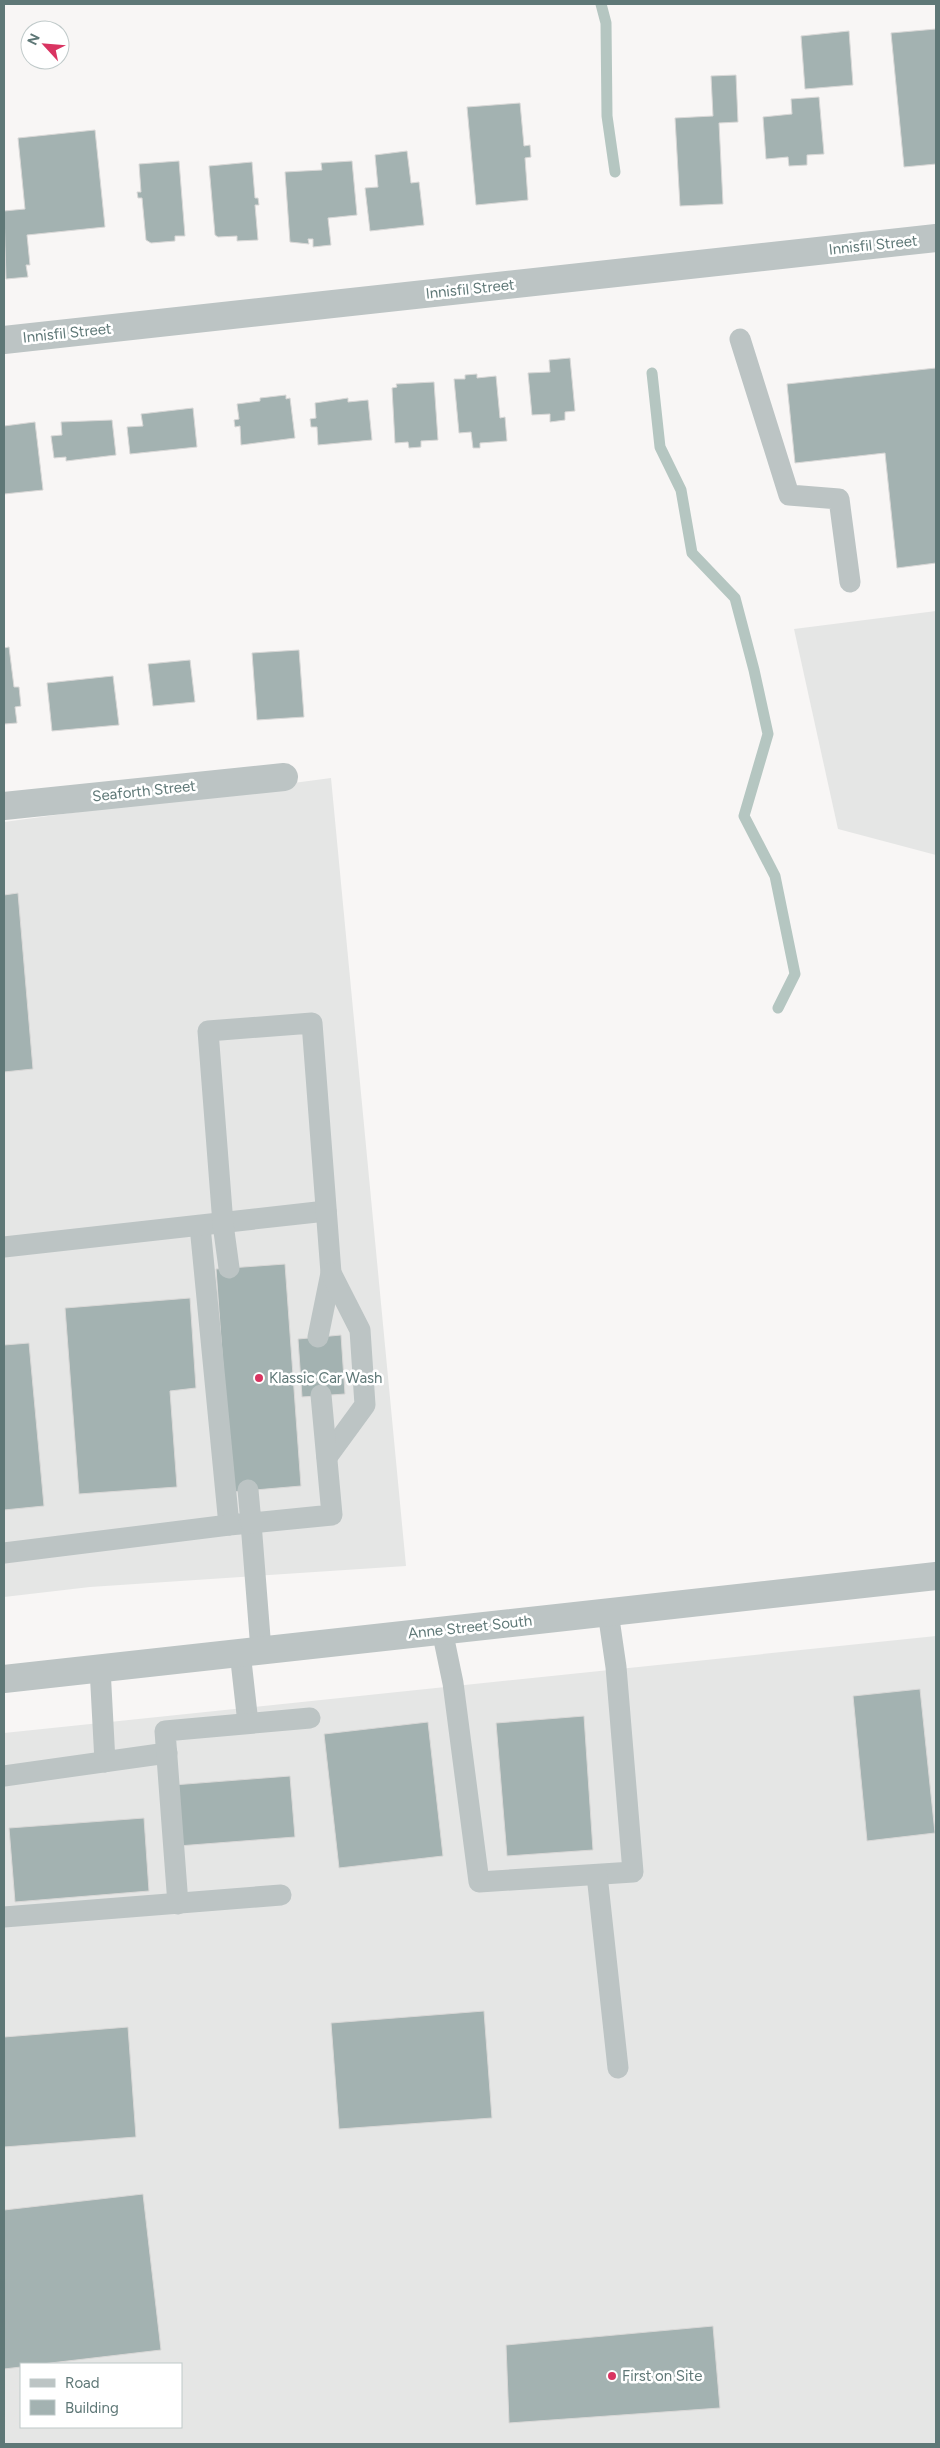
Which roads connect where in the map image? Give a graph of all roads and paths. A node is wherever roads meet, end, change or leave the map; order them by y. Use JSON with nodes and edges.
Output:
{"nodes":[{"id":1,"x":936,"y":238,"type":"edge"},
{"id":2,"x":740,"y":339,"type":"dead end"},
{"id":3,"x":4,"y":340,"type":"edge"},
{"id":4,"x":850,"y":582,"type":"dead end"},
{"id":5,"x":284,"y":777,"type":"dead end"},
{"id":6,"x":4,"y":806,"type":"edge"},
{"id":7,"x":326,"y":1211,"type":"junction"},
{"id":8,"x":222,"y":1224,"type":"junction"},
{"id":9,"x":200,"y":1226,"type":"junction"},
{"id":10,"x":4,"y":1247,"type":"edge"},
{"id":11,"x":229,"y":1268,"type":"dead end"},
{"id":12,"x":331,"y":1274,"type":"junction"},
{"id":13,"x":318,"y":1337,"type":"dead end"},
{"id":14,"x":320,"y":1395,"type":"dead end"},
{"id":15,"x":327,"y":1456,"type":"junction"},
{"id":16,"x":248,"y":1490,"type":"dead end"},
{"id":17,"x":251,"y":1523,"type":"junction"},
{"id":18,"x":229,"y":1525,"type":"junction"},
{"id":19,"x":4,"y":1554,"type":"edge"},
{"id":20,"x":936,"y":1576,"type":"edge"},
{"id":21,"x":608,"y":1612,"type":"junction"},
{"id":22,"x":442,"y":1630,"type":"junction"},
{"id":23,"x":250,"y":1651,"type":"junction"},
{"id":24,"x":100,"y":1668,"type":"junction"},
{"id":25,"x":4,"y":1679,"type":"edge"},
{"id":26,"x":310,"y":1718,"type":"dead end"},
{"id":27,"x":248,"y":1723,"type":"junction"},
{"id":28,"x":167,"y":1753,"type":"junction"},
{"id":29,"x":106,"y":1762,"type":"junction"},
{"id":30,"x":4,"y":1776,"type":"edge"},
{"id":31,"x":597,"y":1875,"type":"junction"},
{"id":32,"x":281,"y":1895,"type":"dead end"},
{"id":33,"x":178,"y":1904,"type":"junction"},
{"id":34,"x":4,"y":1917,"type":"edge"},
{"id":35,"x":618,"y":2068,"type":"dead end"}],
"edges":[{"from":1,"to":3,"type":"street","name":"Innisfil Street"},
{"from":2,"to":4,"type":"lane"},
{"from":5,"to":6,"type":"street","name":"Seaforth Street"},
{"from":7,"to":8,"type":"lane"},
{"from":7,"to":8,"type":"lane"},
{"from":7,"to":12,"type":"lane"},
{"from":8,"to":9,"type":"lane"},
{"from":8,"to":11,"type":"lane"},
{"from":9,"to":10,"type":"lane"},
{"from":9,"to":18,"type":"lane"},
{"from":12,"to":13,"type":"lane"},
{"from":12,"to":15,"type":"lane"},
{"from":14,"to":15,"type":"lane"},
{"from":15,"to":17,"type":"lane"},
{"from":16,"to":17,"type":"lane"},
{"from":17,"to":18,"type":"lane"},
{"from":17,"to":23,"type":"lane"},
{"from":18,"to":19,"type":"lane"},
{"from":20,"to":21,"type":"street","name":"Anne Street South"},
{"from":21,"to":22,"type":"street","name":"Anne Street South"},
{"from":21,"to":31,"type":"lane"},
{"from":22,"to":23,"type":"street","name":"Anne Street South"},
{"from":22,"to":31,"type":"lane"},
{"from":23,"to":24,"type":"street","name":"Anne Street South"},
{"from":23,"to":27,"type":"lane"},
{"from":24,"to":25,"type":"street","name":"Anne Street South"},
{"from":24,"to":29,"type":"lane"},
{"from":26,"to":27,"type":"lane"},
{"from":27,"to":28,"type":"lane"},
{"from":28,"to":29,"type":"lane"},
{"from":28,"to":33,"type":"lane"},
{"from":29,"to":30,"type":"lane"},
{"from":31,"to":35,"type":"lane"},
{"from":32,"to":33,"type":"lane"},
{"from":33,"to":34,"type":"lane"}]}
